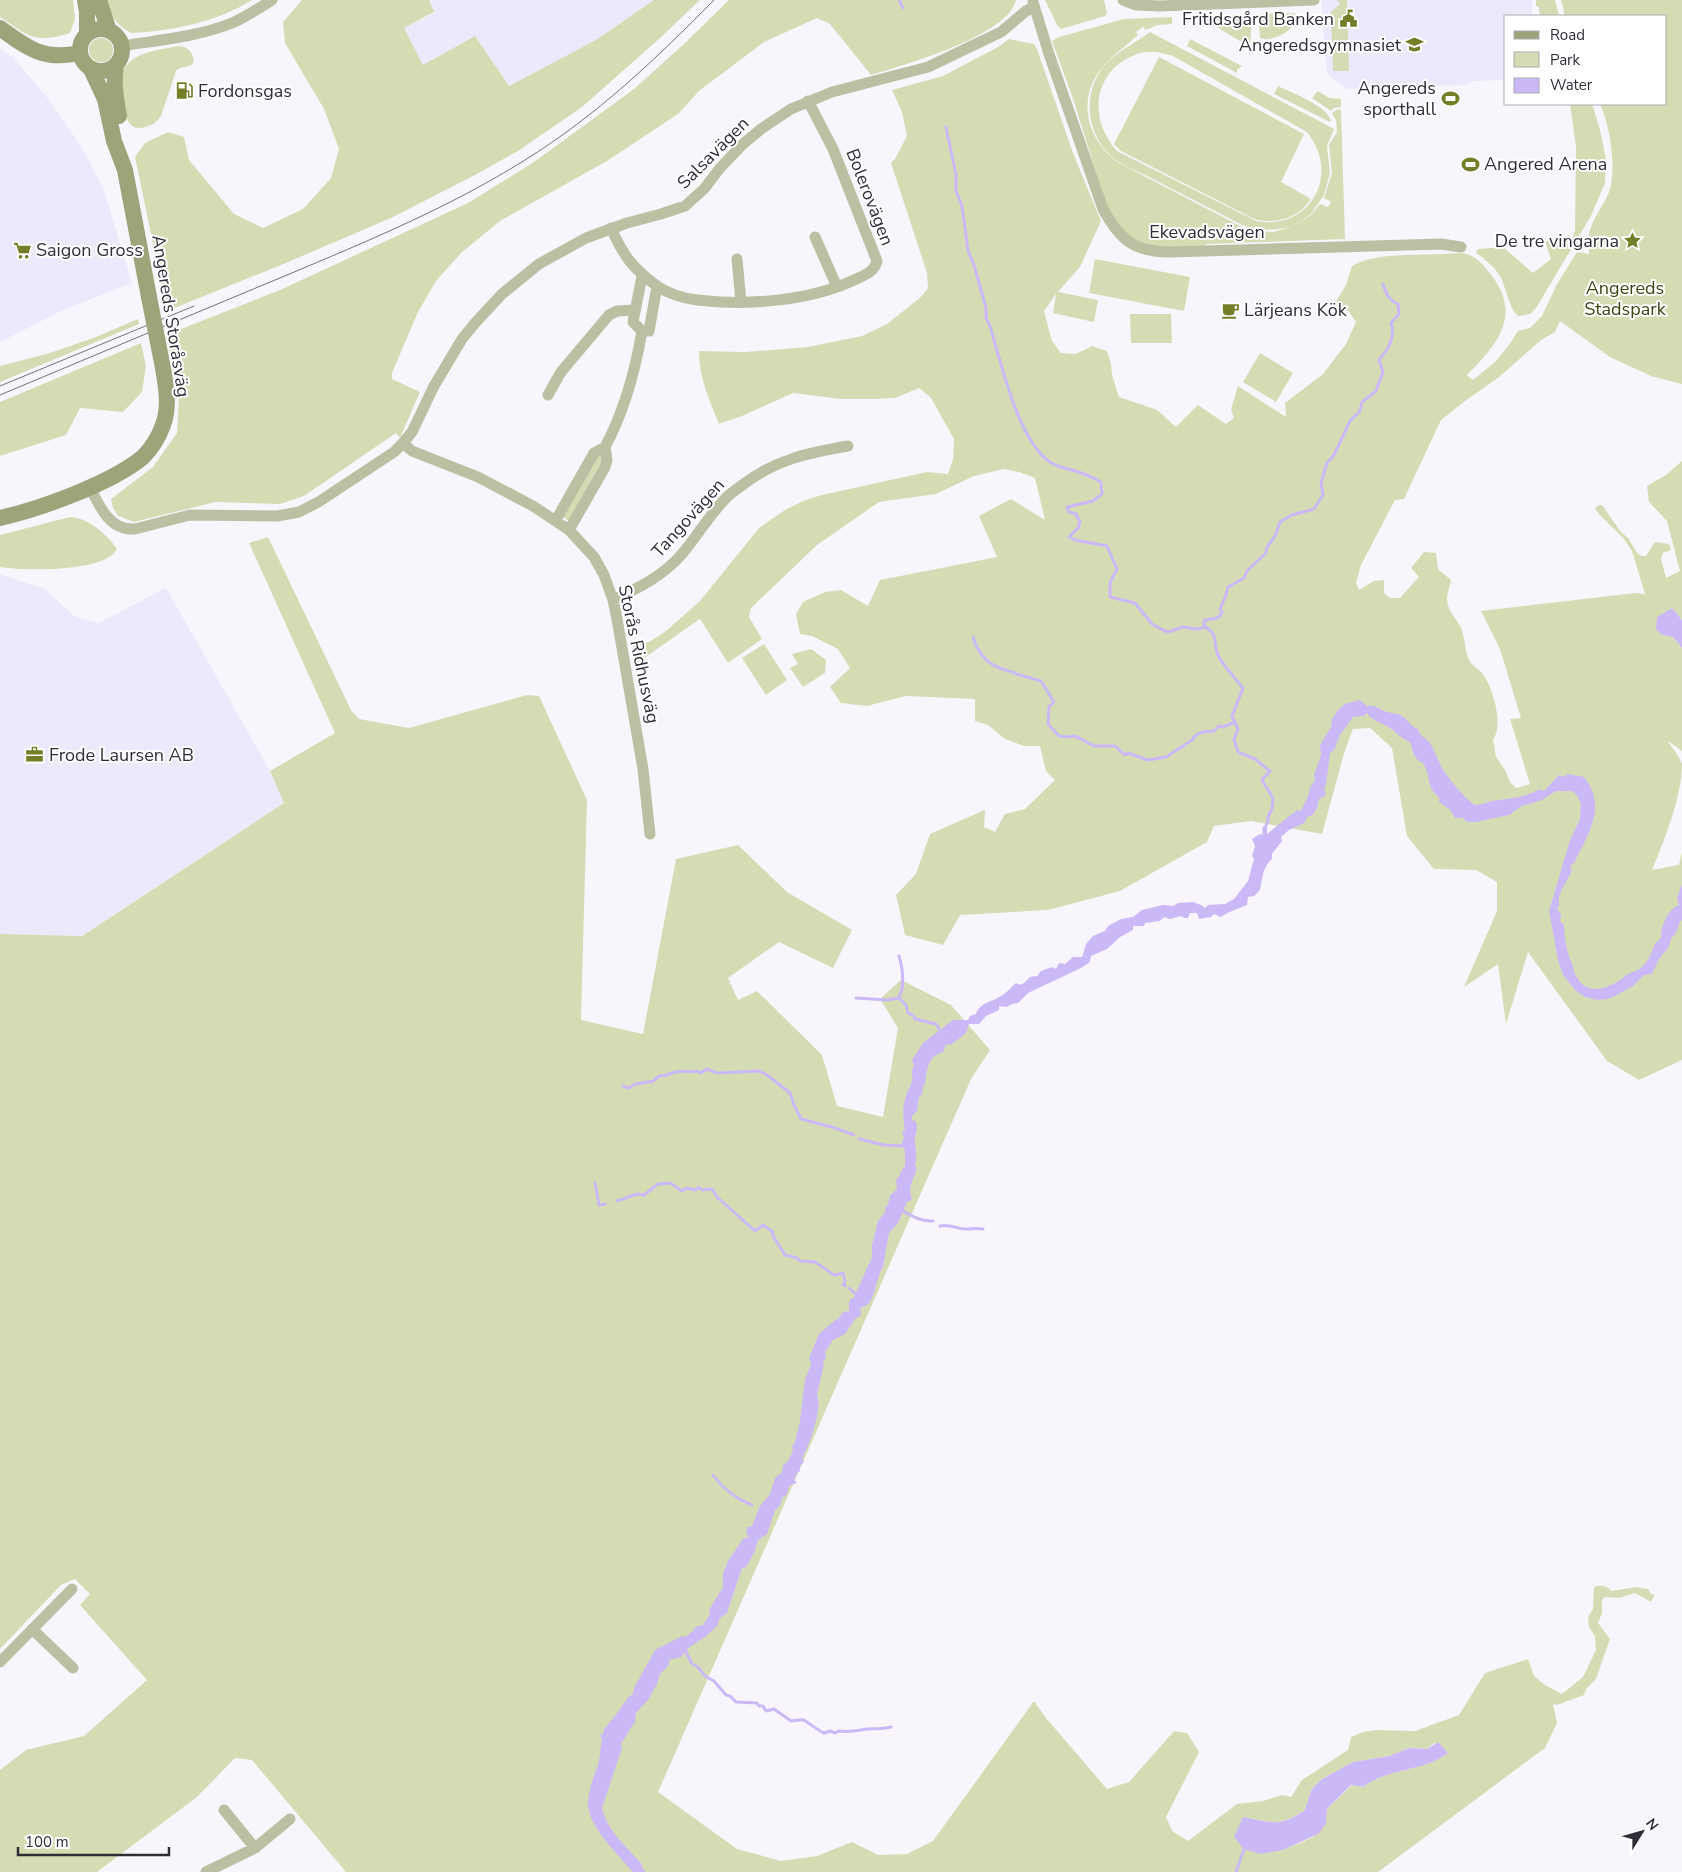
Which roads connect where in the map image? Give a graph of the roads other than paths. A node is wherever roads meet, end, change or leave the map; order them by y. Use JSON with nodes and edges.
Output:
{"nodes":[{"id":1,"x":85,"y":0,"type":"edge"},
{"id":2,"x":98,"y":0,"type":"edge"},
{"id":3,"x":272,"y":0,"type":"edge"},
{"id":4,"x":1123,"y":0,"type":"edge"},
{"id":5,"x":1314,"y":0,"type":"edge"},
{"id":6,"x":1033,"y":4,"type":"edge"},
{"id":7,"x":0,"y":28,"type":"edge"},
{"id":8,"x":109,"y":30,"type":"junction"},
{"id":9,"x":87,"y":34,"type":"junction"},
{"id":10,"x":122,"y":46,"type":"junction"},
{"id":11,"x":80,"y":53,"type":"junction"},
{"id":12,"x":116,"y":66,"type":"junction"},
{"id":13,"x":91,"y":69,"type":"junction"},
{"id":14,"x":808,"y":101,"type":"junction"},
{"id":15,"x":125,"y":170,"type":"junction"},
{"id":16,"x":611,"y":228,"type":"junction"},
{"id":17,"x":815,"y":237,"type":"dead end"},
{"id":18,"x":1461,"y":247,"type":"dead end"},
{"id":19,"x":737,"y":259,"type":"dead end"},
{"id":20,"x":642,"y":276,"type":"junction"},
{"id":21,"x":657,"y":286,"type":"junction"},
{"id":22,"x":838,"y":287,"type":"junction"},
{"id":23,"x":741,"y":302,"type":"junction"},
{"id":24,"x":634,"y":310,"type":"junction"},
{"id":25,"x":642,"y":331,"type":"junction"},
{"id":26,"x":548,"y":395,"type":"dead end"},
{"id":27,"x":403,"y":443,"type":"junction"},
{"id":28,"x":848,"y":446,"type":"dead end"},
{"id":29,"x":605,"y":447,"type":"junction"},
{"id":30,"x":90,"y":487,"type":"junction"},
{"id":31,"x":0,"y":518,"type":"edge"},
{"id":32,"x":556,"y":520,"type":"junction"},
{"id":33,"x":569,"y":530,"type":"junction"},
{"id":34,"x":613,"y":600,"type":"junction"},
{"id":35,"x":650,"y":834,"type":"dead end"},
{"id":36,"x":72,"y":1589,"type":"dead end"},
{"id":37,"x":32,"y":1629,"type":"junction"},
{"id":38,"x":0,"y":1662,"type":"edge"},
{"id":39,"x":73,"y":1668,"type":"dead end"},
{"id":40,"x":224,"y":1810,"type":"dead end"},
{"id":41,"x":290,"y":1819,"type":"dead end"},
{"id":42,"x":255,"y":1848,"type":"junction"},
{"id":43,"x":206,"y":1872,"type":"edge"}],
"edges":[{"from":1,"to":9,"type":"street"},
{"from":2,"to":8,"type":"street"},
{"from":3,"to":10,"type":"street"},
{"from":4,"to":5,"type":"street"},
{"from":6,"to":14,"type":"street","name":"Salsavägen"},
{"from":6,"to":18,"type":"street","name":"Ekevadsvägen"},
{"from":7,"to":11,"type":"street"},
{"from":8,"to":9,"type":"street"},
{"from":8,"to":10,"type":"street"},
{"from":9,"to":11,"type":"street"},
{"from":10,"to":12,"type":"street"},
{"from":11,"to":13,"type":"street"},
{"from":12,"to":13,"type":"street"},
{"from":12,"to":15,"type":"street","name":"Angereds Storåsväg"},
{"from":13,"to":15,"type":"street","name":"Angereds Storåsväg"},
{"from":14,"to":16,"type":"street","name":"Salsavägen"},
{"from":14,"to":22,"type":"street","name":"Bolerovägen"},
{"from":15,"to":30,"type":"street","name":"Angereds Storåsväg","bridge":true},
{"from":16,"to":20,"type":"street","name":"Bolerovägen"},
{"from":16,"to":27,"type":"street","name":"Salsavägen"},
{"from":17,"to":22,"type":"street"},
{"from":19,"to":23,"type":"street"},
{"from":20,"to":21,"type":"street","name":"Bolerovägen"},
{"from":20,"to":24,"type":"street"},
{"from":21,"to":23,"type":"street","name":"Bolerovägen"},
{"from":21,"to":25,"type":"street"},
{"from":22,"to":23,"type":"street","name":"Bolerovägen"},
{"from":24,"to":25,"type":"street"},
{"from":24,"to":26,"type":"street"},
{"from":25,"to":29,"type":"street"},
{"from":27,"to":30,"type":"street"},
{"from":27,"to":32,"type":"street","name":"Storås Ridhusväg"},
{"from":28,"to":34,"type":"street","name":"Tangovägen"},
{"from":29,"to":32,"type":"street"},
{"from":29,"to":33,"type":"street"},
{"from":30,"to":31,"type":"street","name":"Angereds Storåsväg"},
{"from":32,"to":33,"type":"street","name":"Storås Ridhusväg"},
{"from":33,"to":34,"type":"street","name":"Storås Ridhusväg"},
{"from":34,"to":35,"type":"street","name":"Storås Ridhusväg"},
{"from":36,"to":37,"type":"street"},
{"from":37,"to":38,"type":"street"},
{"from":37,"to":39,"type":"street"},
{"from":40,"to":42,"type":"street"},
{"from":41,"to":42,"type":"street"},
{"from":42,"to":43,"type":"street"}]}
